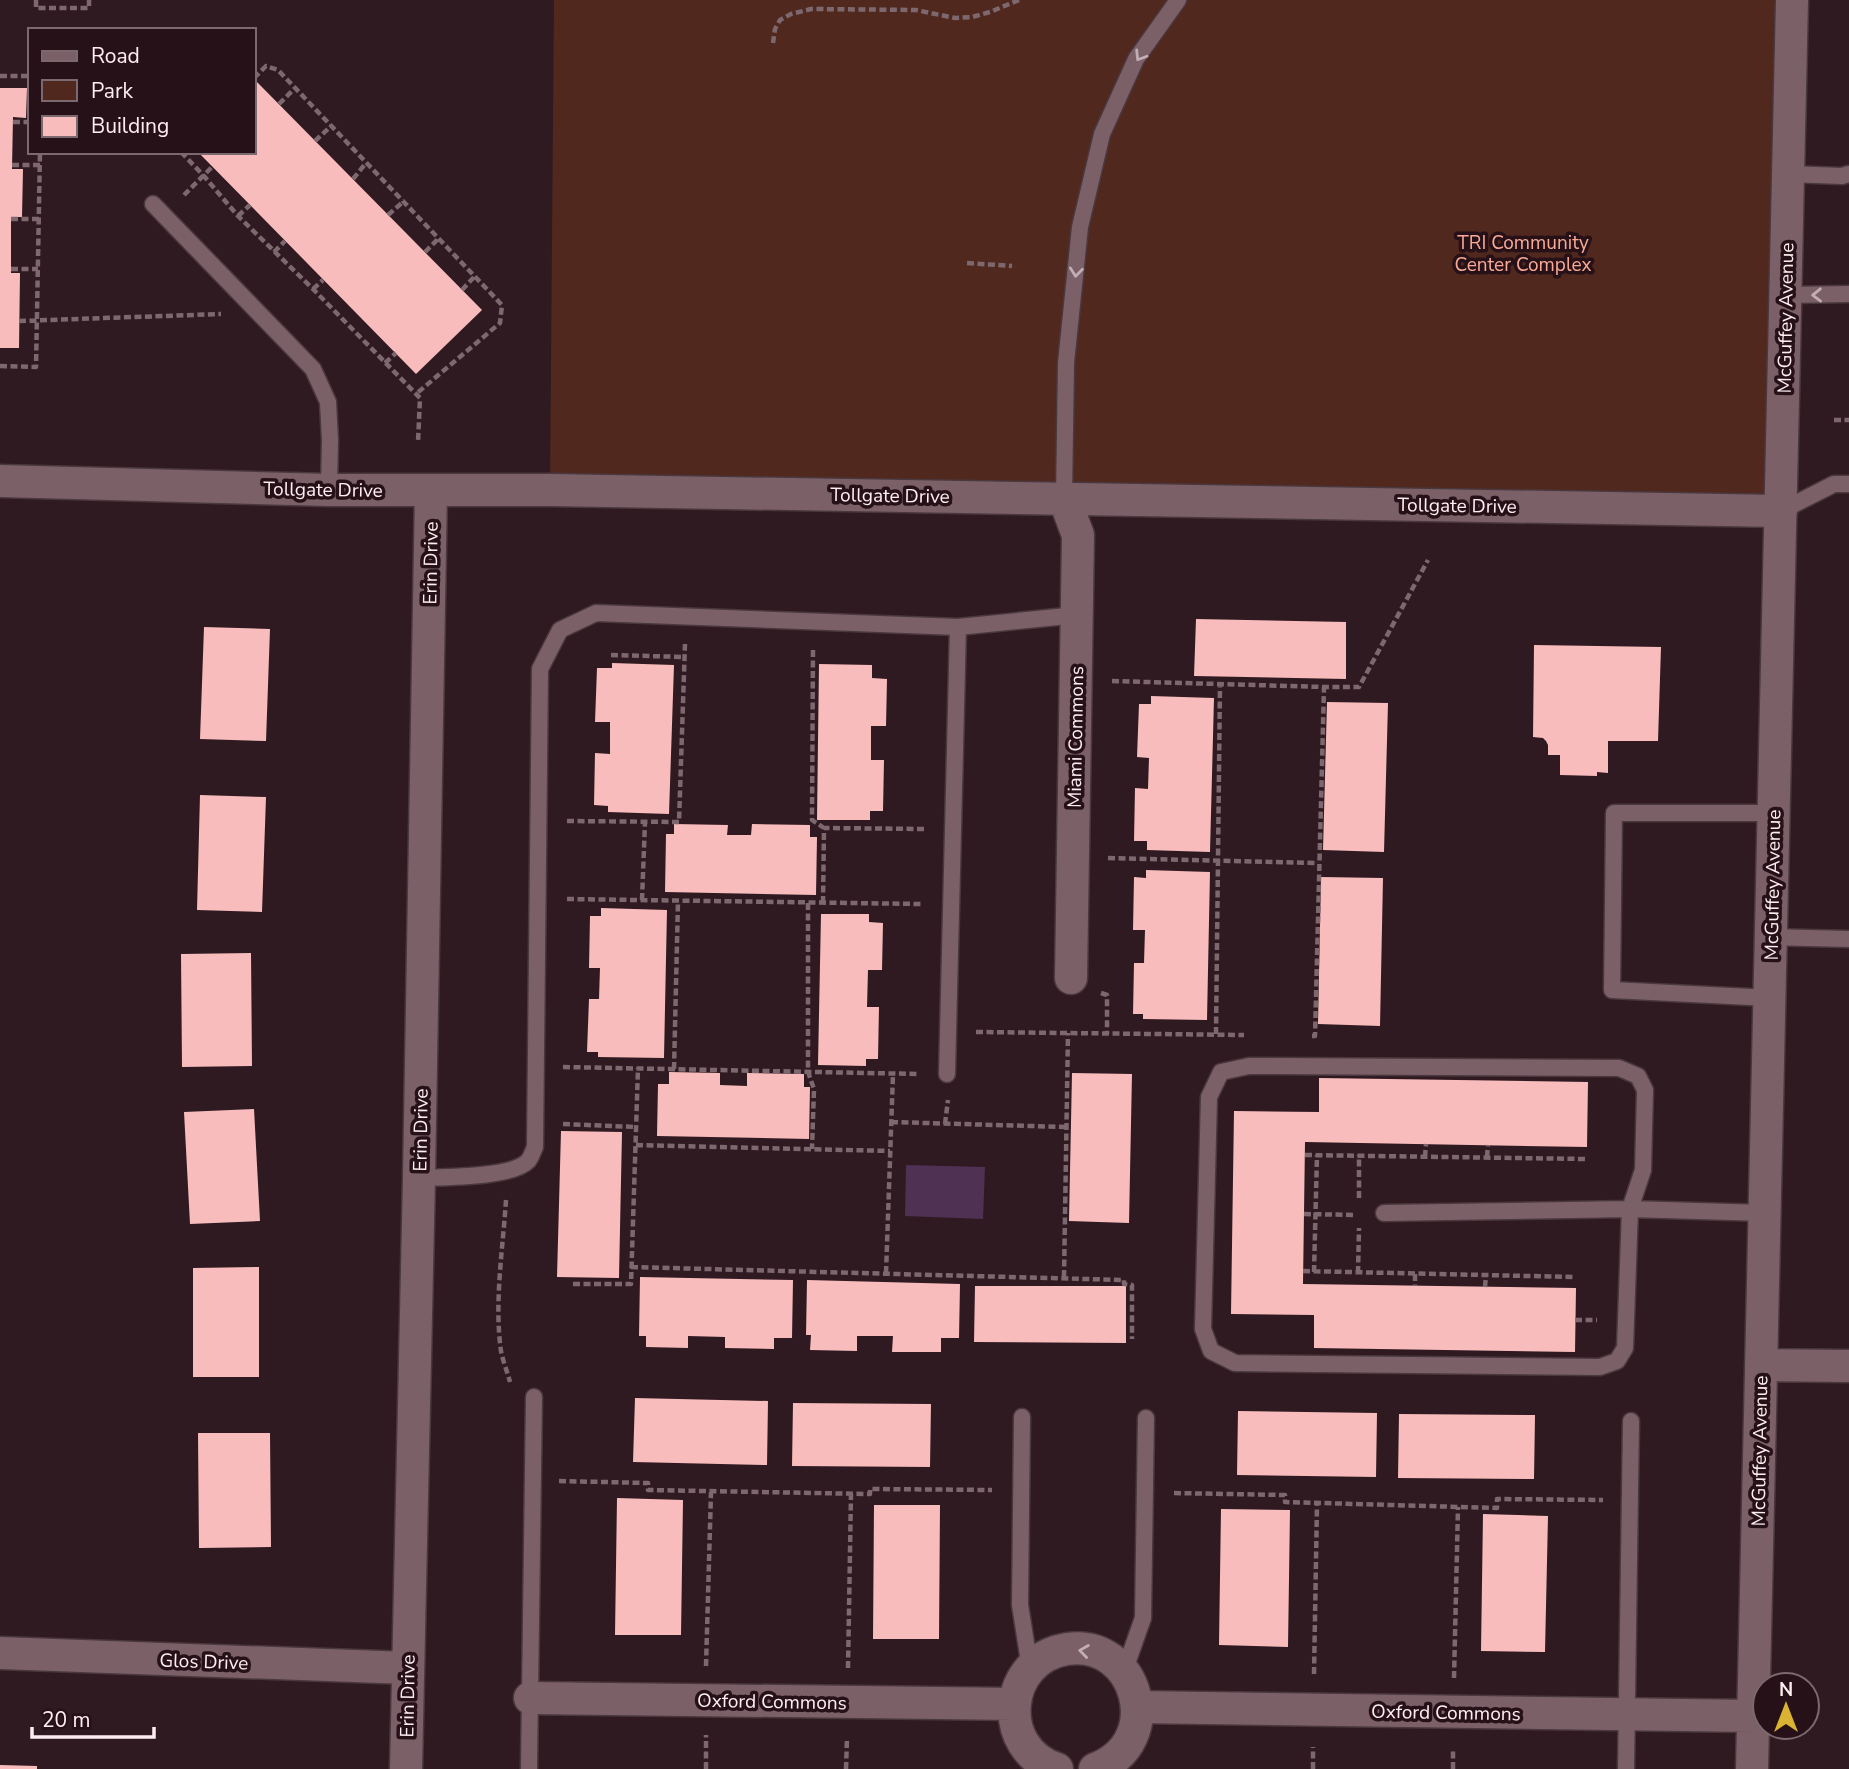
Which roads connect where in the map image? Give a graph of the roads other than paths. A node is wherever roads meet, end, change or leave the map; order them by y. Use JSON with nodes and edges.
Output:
{"nodes":[{"id":1,"x":1178,"y":0,"type":"edge"},
{"id":2,"x":1792,"y":0,"type":"edge"},
{"id":3,"x":1788,"y":174,"type":"junction"},
{"id":4,"x":1849,"y":174,"type":"edge"},
{"id":5,"x":153,"y":204,"type":"dead end"},
{"id":6,"x":1849,"y":294,"type":"edge"},
{"id":7,"x":1786,"y":295,"type":"junction"},
{"id":8,"x":0,"y":481,"type":"edge"},
{"id":9,"x":1849,"y":484,"type":"edge"},
{"id":10,"x":329,"y":489,"type":"junction"},
{"id":11,"x":431,"y":490,"type":"junction"},
{"id":12,"x":1064,"y":498,"type":"junction"},
{"id":13,"x":1781,"y":511,"type":"junction"},
{"id":14,"x":1077,"y":615,"type":"junction"},
{"id":15,"x":958,"y":627,"type":"junction"},
{"id":16,"x":1774,"y":813,"type":"junction"},
{"id":17,"x":1771,"y":937,"type":"junction"},
{"id":18,"x":1849,"y":939,"type":"edge"},
{"id":19,"x":1070,"y":978,"type":"dead end"},
{"id":20,"x":1770,"y":998,"type":"junction"},
{"id":21,"x":947,"y":1074,"type":"road end"},
{"id":22,"x":419,"y":1178,"type":"junction"},
{"id":23,"x":1630,"y":1209,"type":"junction"},
{"id":24,"x":1384,"y":1213,"type":"road end"},
{"id":25,"x":1765,"y":1213,"type":"junction"},
{"id":26,"x":1761,"y":1365,"type":"junction"},
{"id":27,"x":1849,"y":1366,"type":"edge"},
{"id":28,"x":534,"y":1402,"type":"road end"},
{"id":29,"x":1022,"y":1417,"type":"dead end"},
{"id":30,"x":1146,"y":1418,"type":"dead end"},
{"id":31,"x":1631,"y":1421,"type":"dead end"},
{"id":32,"x":0,"y":1653,"type":"edge"},
{"id":33,"x":408,"y":1668,"type":"junction"},
{"id":34,"x":1030,"y":1668,"type":"junction"},
{"id":35,"x":1754,"y":1671,"type":"edge"},
{"id":36,"x":1124,"y":1672,"type":"junction"},
{"id":37,"x":530,"y":1698,"type":"junction"},
{"id":38,"x":1014,"y":1704,"type":"junction"},
{"id":39,"x":1138,"y":1707,"type":"junction"},
{"id":40,"x":1626,"y":1714,"type":"junction"},
{"id":41,"x":1751,"y":1716,"type":"edge"},
{"id":42,"x":1753,"y":1741,"type":"edge"},
{"id":43,"x":1124,"y":1760,"type":"edge"},
{"id":44,"x":1027,"y":1761,"type":"edge"},
{"id":45,"x":406,"y":1769,"type":"edge"},
{"id":46,"x":529,"y":1769,"type":"edge"},
{"id":47,"x":1057,"y":1769,"type":"edge"},
{"id":48,"x":1095,"y":1769,"type":"edge"},
{"id":49,"x":1626,"y":1769,"type":"edge"},
{"id":50,"x":1752,"y":1769,"type":"edge"}],
"edges":[{"from":1,"to":12,"type":"lane","one_way":true},
{"from":2,"to":3,"type":"street","name":"McGuffey Avenue"},
{"from":3,"to":4,"type":"lane"},
{"from":3,"to":7,"type":"street","name":"McGuffey Avenue"},
{"from":5,"to":10,"type":"lane"},
{"from":6,"to":7,"type":"lane","one_way":true},
{"from":7,"to":13,"type":"street","name":"McGuffey Avenue"},
{"from":8,"to":10,"type":"street","name":"Tollgate Drive"},
{"from":9,"to":13,"type":"lane"},
{"from":10,"to":11,"type":"street","name":"Tollgate Drive"},
{"from":11,"to":12,"type":"street","name":"Tollgate Drive"},
{"from":11,"to":22,"type":"street","name":"Erin Drive"},
{"from":12,"to":13,"type":"street","name":"Tollgate Drive"},
{"from":12,"to":14,"type":"street","name":"Miami Commons"},
{"from":13,"to":16,"type":"street","name":"McGuffey Avenue"},
{"from":14,"to":15,"type":"lane"},
{"from":14,"to":19,"type":"street","name":"Miami Commons"},
{"from":15,"to":21,"type":"lane"},
{"from":15,"to":22,"type":"lane"},
{"from":16,"to":17,"type":"street","name":"McGuffey Avenue"},
{"from":16,"to":20,"type":"lane"},
{"from":17,"to":18,"type":"lane"},
{"from":17,"to":20,"type":"street","name":"McGuffey Avenue"},
{"from":20,"to":25,"type":"street","name":"McGuffey Avenue"},
{"from":22,"to":33,"type":"street","name":"Erin Drive"},
{"from":23,"to":23,"type":"lane"},
{"from":23,"to":24,"type":"lane"},
{"from":23,"to":25,"type":"lane"},
{"from":25,"to":26,"type":"street","name":"McGuffey Avenue"},
{"from":26,"to":27,"type":"street"},
{"from":26,"to":35,"type":"street","name":"McGuffey Avenue"},
{"from":28,"to":37,"type":"lane"},
{"from":29,"to":34,"type":"lane"},
{"from":30,"to":36,"type":"lane"},
{"from":31,"to":40,"type":"lane"},
{"from":32,"to":33,"type":"street","name":"Glos Drive"},
{"from":33,"to":45,"type":"street","name":"Erin Drive"},
{"from":36,"to":34,"type":"street","one_way":true},
{"from":34,"to":38,"type":"street"},
{"from":36,"to":39,"type":"street"},
{"from":37,"to":38,"type":"street","name":"Oxford Commons"},
{"from":37,"to":46,"type":"lane"},
{"from":38,"to":44,"type":"street"},
{"from":39,"to":40,"type":"street","name":"Oxford Commons"},
{"from":39,"to":43,"type":"street"},
{"from":40,"to":41,"type":"street","name":"Oxford Commons"},
{"from":40,"to":49,"type":"lane"},
{"from":42,"to":50,"type":"street","name":"McGuffey Avenue"},
{"from":43,"to":48,"type":"street"},
{"from":44,"to":47,"type":"street"}]}
